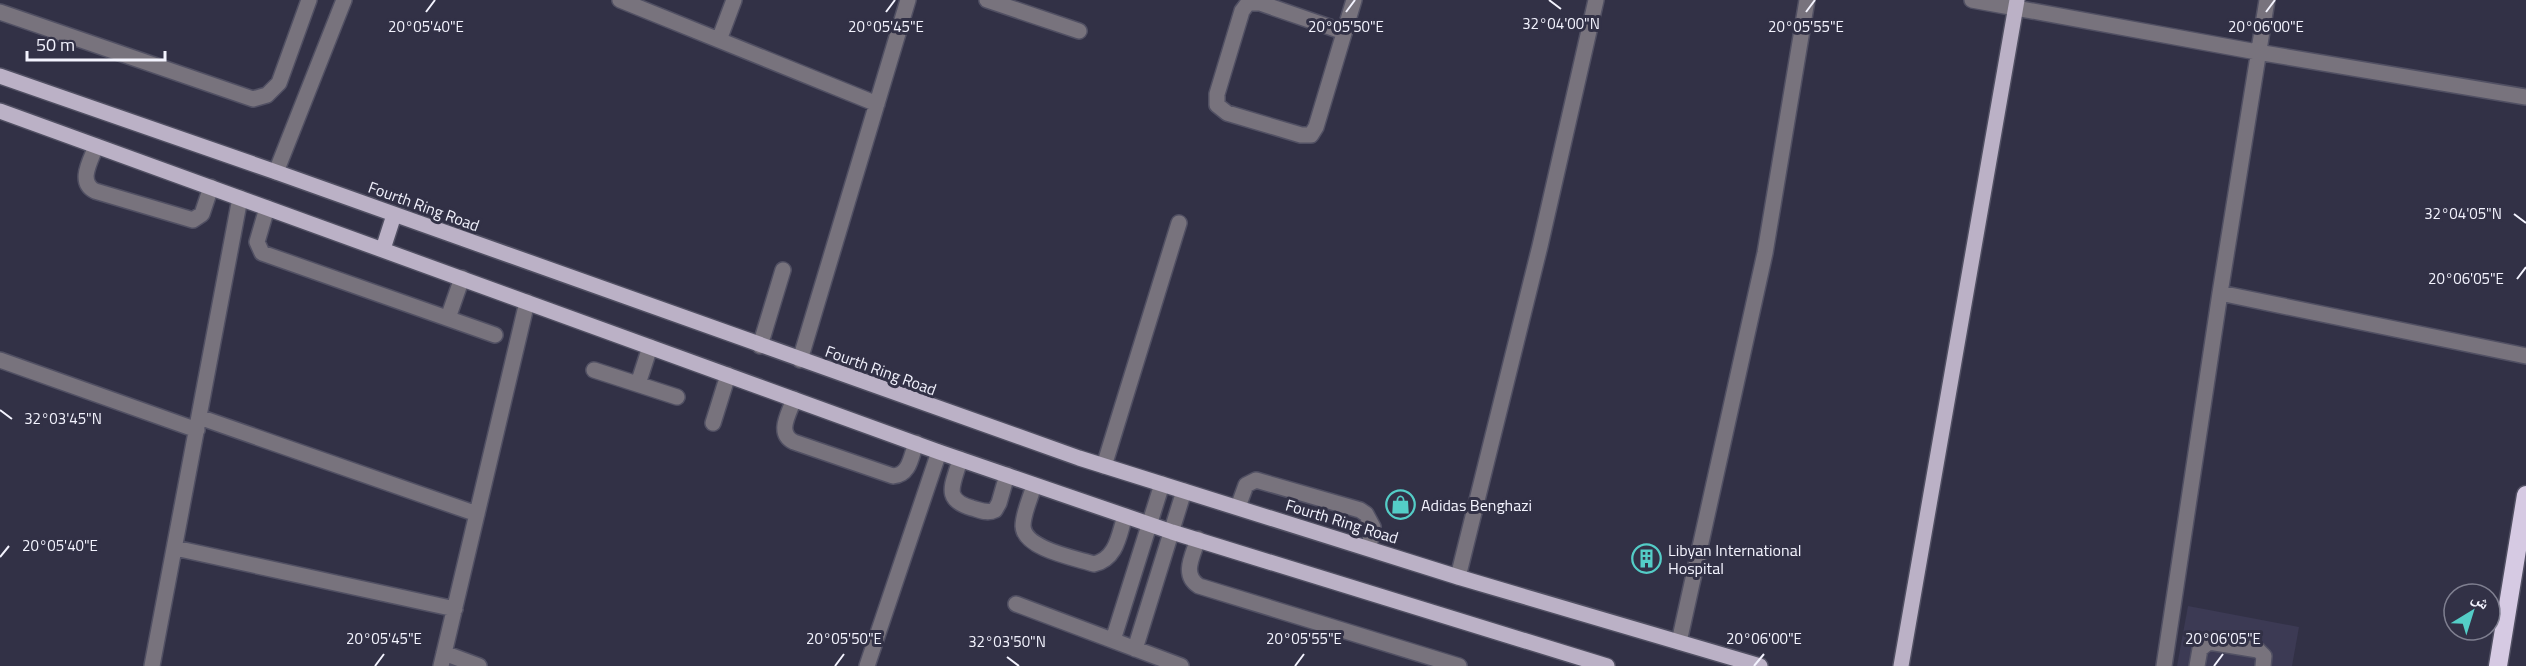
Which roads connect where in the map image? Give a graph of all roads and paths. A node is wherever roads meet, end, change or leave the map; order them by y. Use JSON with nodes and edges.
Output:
{"nodes":[{"id":1,"x":309,"y":0,"type":"edge"},
{"id":2,"x":344,"y":0,"type":"edge"},
{"id":3,"x":620,"y":0,"type":"edge"},
{"id":4,"x":734,"y":0,"type":"edge"},
{"id":5,"x":908,"y":0,"type":"edge"},
{"id":6,"x":987,"y":0,"type":"edge"},
{"id":7,"x":1354,"y":0,"type":"edge"},
{"id":8,"x":1596,"y":0,"type":"edge"},
{"id":9,"x":1807,"y":0,"type":"edge"},
{"id":10,"x":1972,"y":0,"type":"edge"},
{"id":11,"x":2267,"y":0,"type":"edge"},
{"id":12,"x":2016,"y":4,"type":"edge"},
{"id":13,"x":0,"y":12,"type":"edge"},
{"id":14,"x":1080,"y":32,"type":"dead end"},
{"id":15,"x":1344,"y":32,"type":"junction"},
{"id":16,"x":719,"y":40,"type":"junction"},
{"id":17,"x":2258,"y":52,"type":"junction"},
{"id":18,"x":0,"y":76,"type":"edge"},
{"id":19,"x":2526,"y":98,"type":"edge"},
{"id":20,"x":877,"y":104,"type":"junction"},
{"id":21,"x":0,"y":111,"type":"edge"},
{"id":22,"x":96,"y":146,"type":"junction"},
{"id":23,"x":276,"y":172,"type":"junction"},
{"id":24,"x":211,"y":188,"type":"junction"},
{"id":25,"x":240,"y":198,"type":"junction"},
{"id":26,"x":267,"y":208,"type":"junction"},
{"id":27,"x":394,"y":215,"type":"junction"},
{"id":28,"x":1179,"y":223,"type":"dead end"},
{"id":29,"x":383,"y":249,"type":"junction"},
{"id":30,"x":783,"y":270,"type":"dead end"},
{"id":31,"x":462,"y":278,"type":"junction"},
{"id":32,"x":2220,"y":293,"type":"junction"},
{"id":33,"x":527,"y":302,"type":"junction"},
{"id":34,"x":448,"y":318,"type":"junction"},
{"id":35,"x":495,"y":335,"type":"dead end"},
{"id":36,"x":760,"y":346,"type":"junction"},
{"id":37,"x":650,"y":347,"type":"junction"},
{"id":38,"x":2526,"y":356,"type":"edge"},
{"id":39,"x":0,"y":360,"type":"edge"},
{"id":40,"x":800,"y":360,"type":"junction"},
{"id":41,"x":594,"y":370,"type":"dead end"},
{"id":42,"x":728,"y":375,"type":"junction"},
{"id":43,"x":638,"y":384,"type":"junction"},
{"id":44,"x":677,"y":397,"type":"dead end"},
{"id":45,"x":794,"y":399,"type":"junction"},
{"id":46,"x":198,"y":423,"type":"junction"},
{"id":47,"x":712,"y":423,"type":"dead end"},
{"id":48,"x":916,"y":443,"type":"junction"},
{"id":49,"x":939,"y":452,"type":"junction"},
{"id":50,"x":960,"y":459,"type":"junction"},
{"id":51,"x":1104,"y":466,"type":"junction"},
{"id":52,"x":1006,"y":475,"type":"junction"},
{"id":53,"x":1034,"y":484,"type":"junction"},
{"id":54,"x":1162,"y":484,"type":"junction"},
{"id":55,"x":1184,"y":491,"type":"junction"},
{"id":56,"x":2526,"y":495,"type":"edge"},
{"id":57,"x":1238,"y":507,"type":"junction"},
{"id":58,"x":477,"y":513,"type":"junction"},
{"id":59,"x":1125,"y":516,"type":"junction"},
{"id":60,"x":1150,"y":524,"type":"junction"},
{"id":61,"x":1172,"y":532,"type":"junction"},
{"id":62,"x":1198,"y":540,"type":"junction"},
{"id":63,"x":175,"y":548,"type":"junction"},
{"id":64,"x":1369,"y":548,"type":"junction"},
{"id":65,"x":1458,"y":577,"type":"junction"},
{"id":66,"x":1016,"y":604,"type":"dead end"},
{"id":67,"x":455,"y":609,"type":"junction"},
{"id":68,"x":1113,"y":640,"type":"junction"},
{"id":69,"x":1679,"y":642,"type":"junction"},
{"id":70,"x":1135,"y":649,"type":"junction"},
{"id":71,"x":443,"y":659,"type":"edge"},
{"id":72,"x":152,"y":666,"type":"edge"},
{"id":73,"x":479,"y":666,"type":"edge"},
{"id":74,"x":867,"y":666,"type":"edge"},
{"id":75,"x":1181,"y":666,"type":"edge"},
{"id":76,"x":1459,"y":666,"type":"edge"},
{"id":77,"x":1607,"y":666,"type":"edge"},
{"id":78,"x":1760,"y":666,"type":"edge"},
{"id":79,"x":1901,"y":666,"type":"edge"},
{"id":80,"x":2164,"y":666,"type":"edge"},
{"id":81,"x":2197,"y":666,"type":"edge"},
{"id":82,"x":2263,"y":666,"type":"edge"},
{"id":83,"x":2498,"y":666,"type":"edge"}],
"edges":[{"from":1,"to":13,"type":"street"},
{"from":2,"to":23,"type":"street"},
{"from":3,"to":16,"type":"street"},
{"from":4,"to":16,"type":"street"},
{"from":5,"to":20,"type":"street"},
{"from":6,"to":14,"type":"street"},
{"from":7,"to":15,"type":"street"},
{"from":8,"to":65,"type":"street"},
{"from":9,"to":69,"type":"street"},
{"from":10,"to":12,"type":"street"},
{"from":11,"to":17,"type":"street"},
{"from":12,"to":17,"type":"street"},
{"from":12,"to":79,"type":"main road"},
{"from":15,"to":15,"type":"street"},
{"from":16,"to":20,"type":"street"},
{"from":17,"to":19,"type":"street"},
{"from":17,"to":32,"type":"street"},
{"from":18,"to":23,"type":"main road","name":"Fourth Ring Road"},
{"from":20,"to":40,"type":"street"},
{"from":21,"to":22,"type":"main road"},
{"from":22,"to":24,"type":"main road"},
{"from":22,"to":24,"type":"street"},
{"from":23,"to":27,"type":"main road","name":"Fourth Ring Road"},
{"from":24,"to":25,"type":"main road"},
{"from":25,"to":26,"type":"main road"},
{"from":25,"to":46,"type":"street"},
{"from":26,"to":29,"type":"main road"},
{"from":26,"to":34,"type":"street"},
{"from":27,"to":29,"type":"main road"},
{"from":27,"to":36,"type":"main road","name":"Fourth Ring Road"},
{"from":28,"to":51,"type":"street"},
{"from":29,"to":31,"type":"main road"},
{"from":30,"to":36,"type":"street"},
{"from":31,"to":33,"type":"main road"},
{"from":31,"to":34,"type":"street"},
{"from":32,"to":38,"type":"street"},
{"from":32,"to":80,"type":"street"},
{"from":33,"to":37,"type":"main road"},
{"from":33,"to":58,"type":"street"},
{"from":34,"to":35,"type":"street"},
{"from":36,"to":40,"type":"main road","name":"Fourth Ring Road"},
{"from":37,"to":42,"type":"main road"},
{"from":37,"to":43,"type":"street"},
{"from":39,"to":46,"type":"street"},
{"from":40,"to":51,"type":"main road","name":"Fourth Ring Road"},
{"from":41,"to":43,"type":"street"},
{"from":42,"to":45,"type":"main road"},
{"from":42,"to":47,"type":"street"},
{"from":43,"to":44,"type":"street"},
{"from":45,"to":48,"type":"main road"},
{"from":45,"to":48,"type":"street"},
{"from":46,"to":58,"type":"street"},
{"from":46,"to":63,"type":"street"},
{"from":48,"to":49,"type":"main road"},
{"from":49,"to":50,"type":"main road"},
{"from":49,"to":74,"type":"street"},
{"from":50,"to":52,"type":"main road"},
{"from":50,"to":52,"type":"street"},
{"from":51,"to":54,"type":"main road","name":"Fourth Ring Road"},
{"from":52,"to":53,"type":"main road"},
{"from":53,"to":59,"type":"main road"},
{"from":53,"to":59,"type":"street"},
{"from":54,"to":55,"type":"main road","name":"Fourth Ring Road"},
{"from":54,"to":60,"type":"street"},
{"from":55,"to":57,"type":"main road","name":"Fourth Ring Road"},
{"from":55,"to":61,"type":"street"},
{"from":56,"to":83,"type":"highway"},
{"from":57,"to":64,"type":"main road","name":"Fourth Ring Road"},
{"from":57,"to":64,"type":"street"},
{"from":58,"to":67,"type":"street"},
{"from":59,"to":60,"type":"main road"},
{"from":60,"to":61,"type":"main road"},
{"from":60,"to":68,"type":"street"},
{"from":61,"to":62,"type":"main road"},
{"from":61,"to":70,"type":"street"},
{"from":62,"to":76,"type":"street"},
{"from":62,"to":77,"type":"main road"},
{"from":63,"to":67,"type":"street"},
{"from":63,"to":72,"type":"street"},
{"from":64,"to":65,"type":"main road","name":"Fourth Ring Road"},
{"from":65,"to":69,"type":"main road","name":"Fourth Ring Road"},
{"from":66,"to":68,"type":"street"},
{"from":67,"to":71,"type":"street"},
{"from":68,"to":70,"type":"street"},
{"from":69,"to":78,"type":"main road","name":"Fourth Ring Road"},
{"from":70,"to":75,"type":"street"},
{"from":71,"to":73,"type":"street"},
{"from":81,"to":82,"type":"street"}]}
